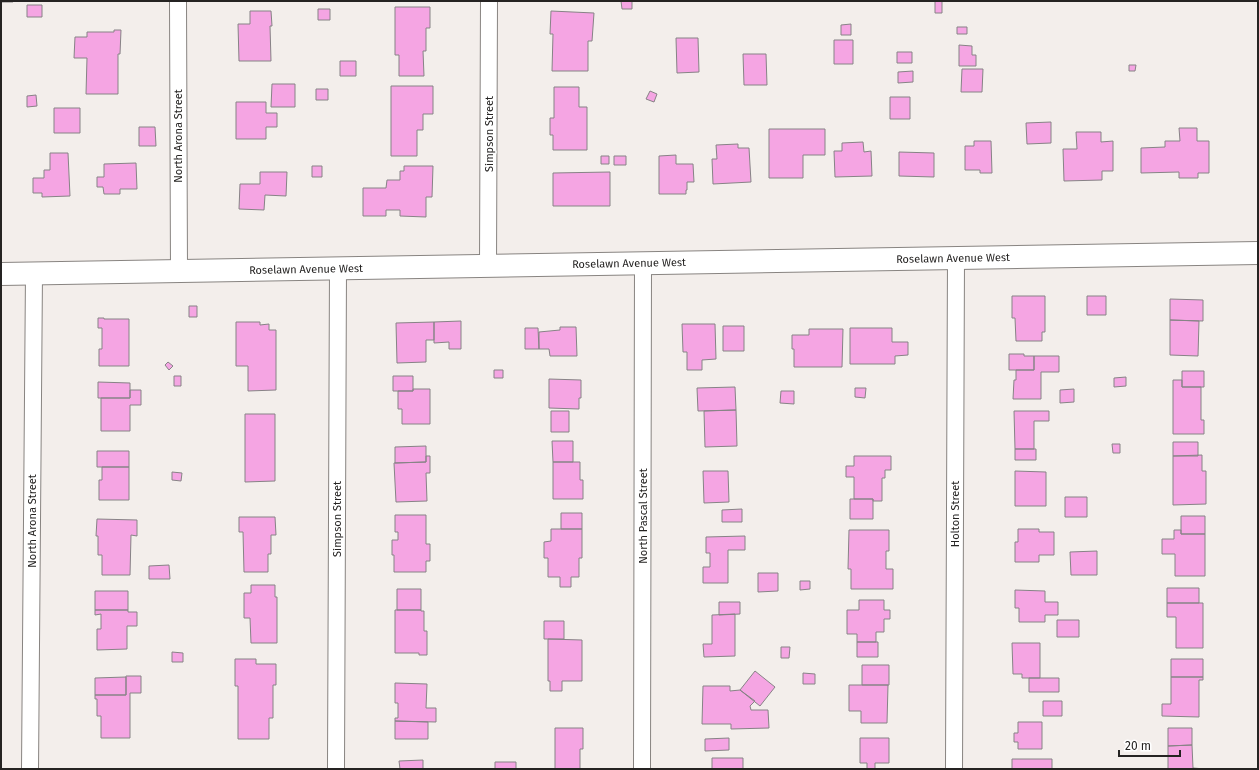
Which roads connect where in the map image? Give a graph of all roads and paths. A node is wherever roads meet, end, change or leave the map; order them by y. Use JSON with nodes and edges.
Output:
{"nodes":[{"id":1,"x":178,"y":1,"type":"edge"},
{"id":2,"x":489,"y":1,"type":"edge"},
{"id":3,"x":1258,"y":253,"type":"edge"},
{"id":4,"x":956,"y":258,"type":"junction"},
{"id":5,"x":643,"y":263,"type":"junction"},
{"id":6,"x":488,"y":267,"type":"junction"},
{"id":7,"x":338,"y":268,"type":"junction"},
{"id":8,"x":179,"y":271,"type":"junction"},
{"id":9,"x":1,"y":274,"type":"edge"},
{"id":10,"x":34,"y":274,"type":"junction"},
{"id":11,"x":30,"y":769,"type":"edge"},
{"id":12,"x":336,"y":769,"type":"edge"},
{"id":13,"x":642,"y":769,"type":"edge"},
{"id":14,"x":954,"y":769,"type":"edge"}],
"edges":[{"from":1,"to":8,"type":"street","name":"North Arona Street"},
{"from":2,"to":6,"type":"street","name":"Simpson Street"},
{"from":3,"to":4,"type":"street","name":"Roselawn Avenue West"},
{"from":4,"to":5,"type":"street","name":"Roselawn Avenue West"},
{"from":4,"to":14,"type":"street","name":"Holton Street"},
{"from":5,"to":6,"type":"street","name":"Roselawn Avenue West"},
{"from":5,"to":13,"type":"street","name":"North Pascal Street"},
{"from":6,"to":7,"type":"street","name":"Roselawn Avenue West"},
{"from":7,"to":8,"type":"street","name":"Roselawn Avenue West"},
{"from":7,"to":12,"type":"street","name":"Simpson Street"},
{"from":8,"to":10,"type":"street","name":"Roselawn Avenue West"},
{"from":9,"to":10,"type":"street","name":"Roselawn Avenue West"},
{"from":10,"to":11,"type":"street","name":"North Arona Street"}]}
